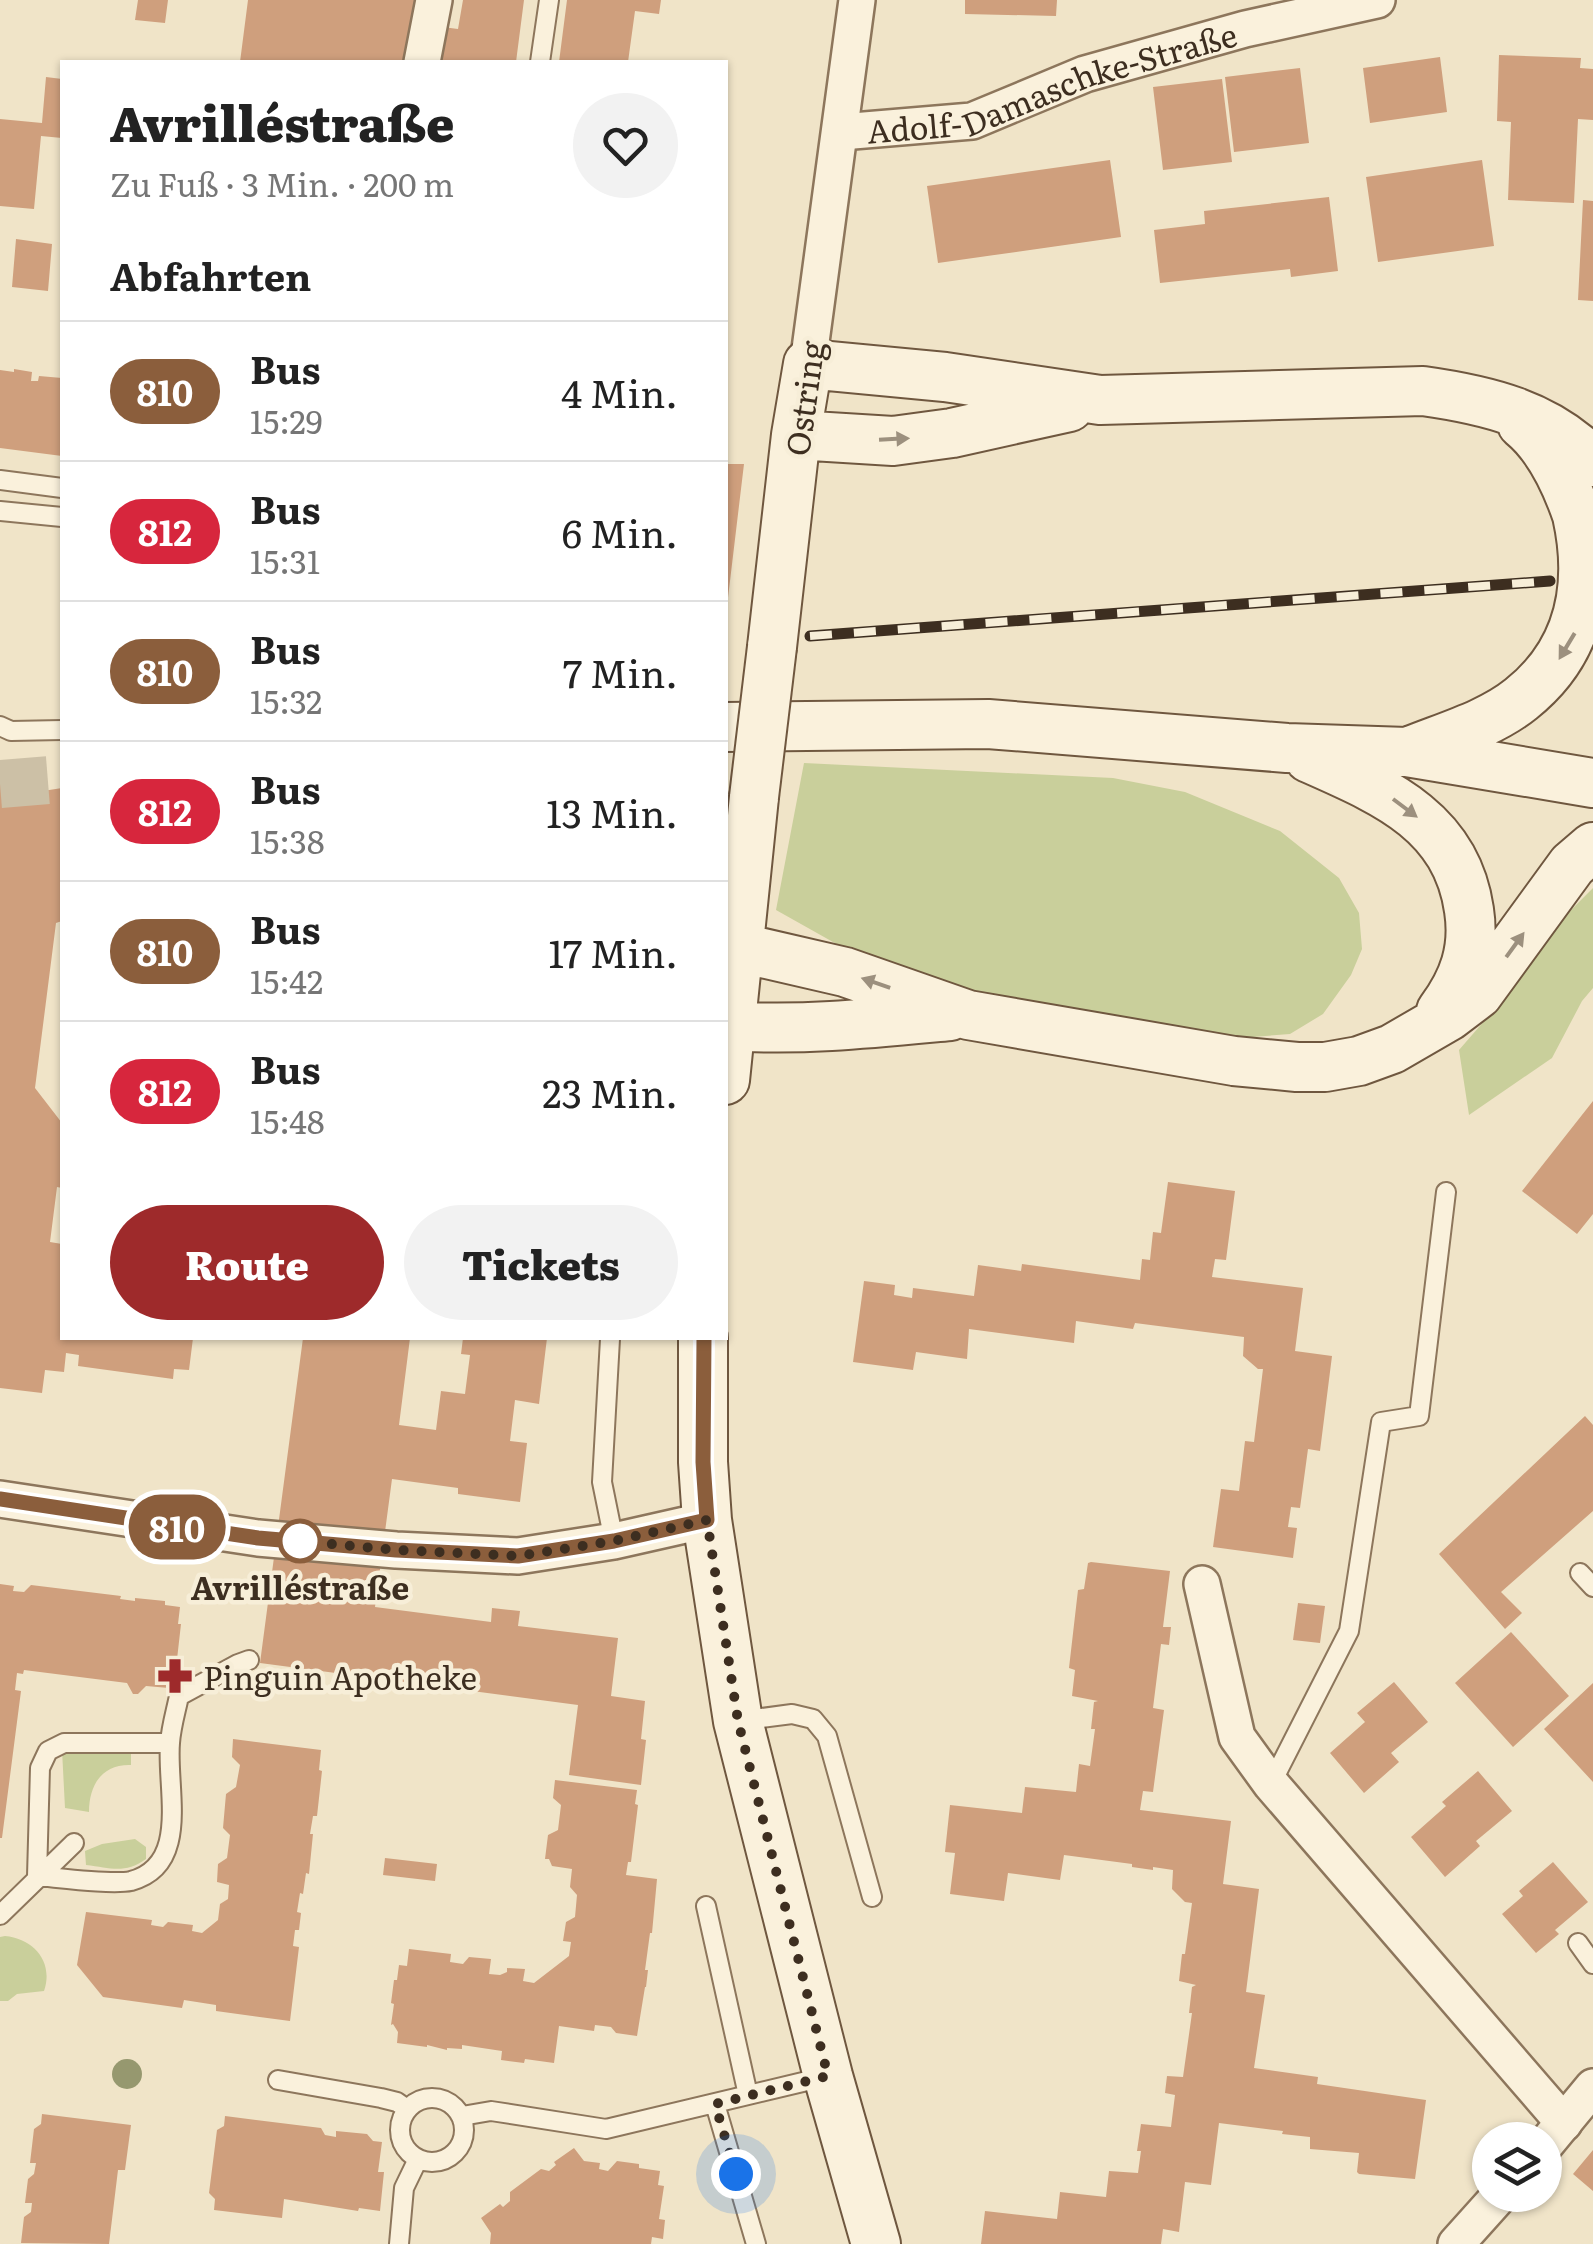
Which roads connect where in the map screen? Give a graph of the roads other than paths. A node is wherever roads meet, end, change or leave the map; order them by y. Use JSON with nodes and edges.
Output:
{"nodes":[{"id":1,"x":434,"y":0,"type":"edge"},
{"id":2,"x":549,"y":0,"type":"edge"},
{"id":3,"x":858,"y":0,"type":"edge"},
{"id":4,"x":1377,"y":0,"type":"edge"},
{"id":5,"x":422,"y":60,"type":"edge"},
{"id":6,"x":540,"y":60,"type":"edge"},
{"id":7,"x":841,"y":132,"type":"junction"},
{"id":8,"x":808,"y":364,"type":"junction"},
{"id":9,"x":1100,"y":400,"type":"junction"},
{"id":10,"x":1500,"y":406,"type":"junction"},
{"id":11,"x":796,"y":436,"type":"junction"},
{"id":12,"x":1593,"y":462,"type":"edge"},
{"id":13,"x":0,"y":480,"type":"edge"},
{"id":14,"x":60,"y":488,"type":"edge"},
{"id":15,"x":0,"y":511,"type":"edge"},
{"id":16,"x":60,"y":517,"type":"edge"},
{"id":17,"x":0,"y":726,"type":"edge"},
{"id":18,"x":728,"y":728,"type":"edge"},
{"id":19,"x":60,"y":730,"type":"edge"},
{"id":20,"x":1288,"y":748,"type":"junction"},
{"id":21,"x":1407,"y":752,"type":"junction"},
{"id":22,"x":1593,"y":783,"type":"edge"},
{"id":23,"x":1593,"y":846,"type":"edge"},
{"id":24,"x":737,"y":947,"type":"junction"},
{"id":25,"x":968,"y":1015,"type":"junction"},
{"id":26,"x":729,"y":1026,"type":"junction"},
{"id":27,"x":1420,"y":1034,"type":"junction"},
{"id":28,"x":728,"y":1040,"type":"edge"},
{"id":29,"x":1446,"y":1192,"type":"dead end"},
{"id":30,"x":610,"y":1340,"type":"edge"},
{"id":31,"x":704,"y":1340,"type":"edge"},
{"id":32,"x":0,"y":1498,"type":"edge"},
{"id":33,"x":707,"y":1520,"type":"junction"},
{"id":34,"x":614,"y":1541,"type":"junction"},
{"id":35,"x":1202,"y":1584,"type":"dead end"},
{"id":36,"x":249,"y":1660,"type":"dead end"},
{"id":37,"x":738,"y":1721,"type":"junction"},
{"id":38,"x":170,"y":1742,"type":"junction"},
{"id":39,"x":1271,"y":1784,"type":"junction"},
{"id":40,"x":74,"y":1843,"type":"dead end"},
{"id":41,"x":37,"y":1876,"type":"junction"},
{"id":42,"x":872,"y":1896,"type":"dead end"},
{"id":43,"x":706,"y":1906,"type":"dead end"},
{"id":44,"x":0,"y":1914,"type":"edge"},
{"id":45,"x":1578,"y":1943,"type":"dead end"},
{"id":46,"x":1593,"y":1964,"type":"edge"},
{"id":47,"x":828,"y":2076,"type":"junction"},
{"id":48,"x":278,"y":2080,"type":"dead end"},
{"id":49,"x":1593,"y":2087,"type":"edge"},
{"id":50,"x":748,"y":2096,"type":"junction"},
{"id":51,"x":715,"y":2104,"type":"junction"},
{"id":52,"x":407,"y":2109,"type":"junction"},
{"id":53,"x":462,"y":2116,"type":"junction"},
{"id":54,"x":1545,"y":2122,"type":"edge"},
{"id":55,"x":1562,"y":2125,"type":"edge"},
{"id":56,"x":418,"y":2159,"type":"junction"},
{"id":57,"x":1485,"y":2212,"type":"edge"},
{"id":58,"x":399,"y":2244,"type":"edge"},
{"id":59,"x":756,"y":2244,"type":"edge"},
{"id":60,"x":876,"y":2244,"type":"edge"},
{"id":61,"x":1456,"y":2244,"type":"edge"}],
"edges":[{"from":1,"to":5,"type":"street"},
{"from":2,"to":6,"type":"lane"},
{"from":3,"to":7,"type":"street","name":"Ostring"},
{"from":4,"to":7,"type":"street","name":"Adolf-Damaschke-Straße"},
{"from":7,"to":8,"type":"street","name":"Ostring"},
{"from":8,"to":9,"type":"main road"},
{"from":8,"to":11,"type":"main road","name":"Ostring"},
{"from":9,"to":10,"type":"main road"},
{"from":11,"to":9,"type":"main road","one_way":true},
{"from":10,"to":12,"type":"main road"},
{"from":10,"to":21,"type":"main road","one_way":true},
{"from":11,"to":24,"type":"main road","name":"Ostring","bridge":true},
{"from":13,"to":14,"type":"lane"},
{"from":15,"to":16,"type":"lane"},
{"from":17,"to":19,"type":"lane"},
{"from":18,"to":20,"type":"main road"},
{"from":20,"to":21,"type":"main road"},
{"from":20,"to":27,"type":"main road","one_way":true},
{"from":21,"to":22,"type":"main road"},
{"from":27,"to":23,"type":"main road","one_way":true},
{"from":25,"to":24,"type":"main road","one_way":true},
{"from":24,"to":26,"type":"main road","name":"Ostring"},
{"from":25,"to":26,"type":"main road"},
{"from":25,"to":27,"type":"main road"},
{"from":26,"to":28,"type":"main road","name":"Ostring"},
{"from":29,"to":39,"type":"lane"},
{"from":30,"to":34,"type":"lane"},
{"from":31,"to":33,"type":"main road"},
{"from":32,"to":34,"type":"street"},
{"from":33,"to":34,"type":"street"},
{"from":33,"to":37,"type":"main road"},
{"from":35,"to":39,"type":"street"},
{"from":36,"to":38,"type":"lane"},
{"from":37,"to":42,"type":"lane"},
{"from":37,"to":47,"type":"main road"},
{"from":38,"to":41,"type":"lane"},
{"from":38,"to":41,"type":"lane"},
{"from":39,"to":54,"type":"street"},
{"from":40,"to":41,"type":"lane"},
{"from":41,"to":44,"type":"lane"},
{"from":43,"to":50,"type":"lane"},
{"from":45,"to":46,"type":"lane"},
{"from":47,"to":50,"type":"lane"},
{"from":47,"to":60,"type":"main road"},
{"from":48,"to":52,"type":"lane"},
{"from":49,"to":55,"type":"street"},
{"from":50,"to":51,"type":"lane"},
{"from":51,"to":53,"type":"lane"},
{"from":51,"to":59,"type":"lane"},
{"from":52,"to":53,"type":"lane"},
{"from":52,"to":56,"type":"lane"},
{"from":53,"to":56,"type":"lane"},
{"from":56,"to":58,"type":"lane"},
{"from":57,"to":61,"type":"street"}]}
